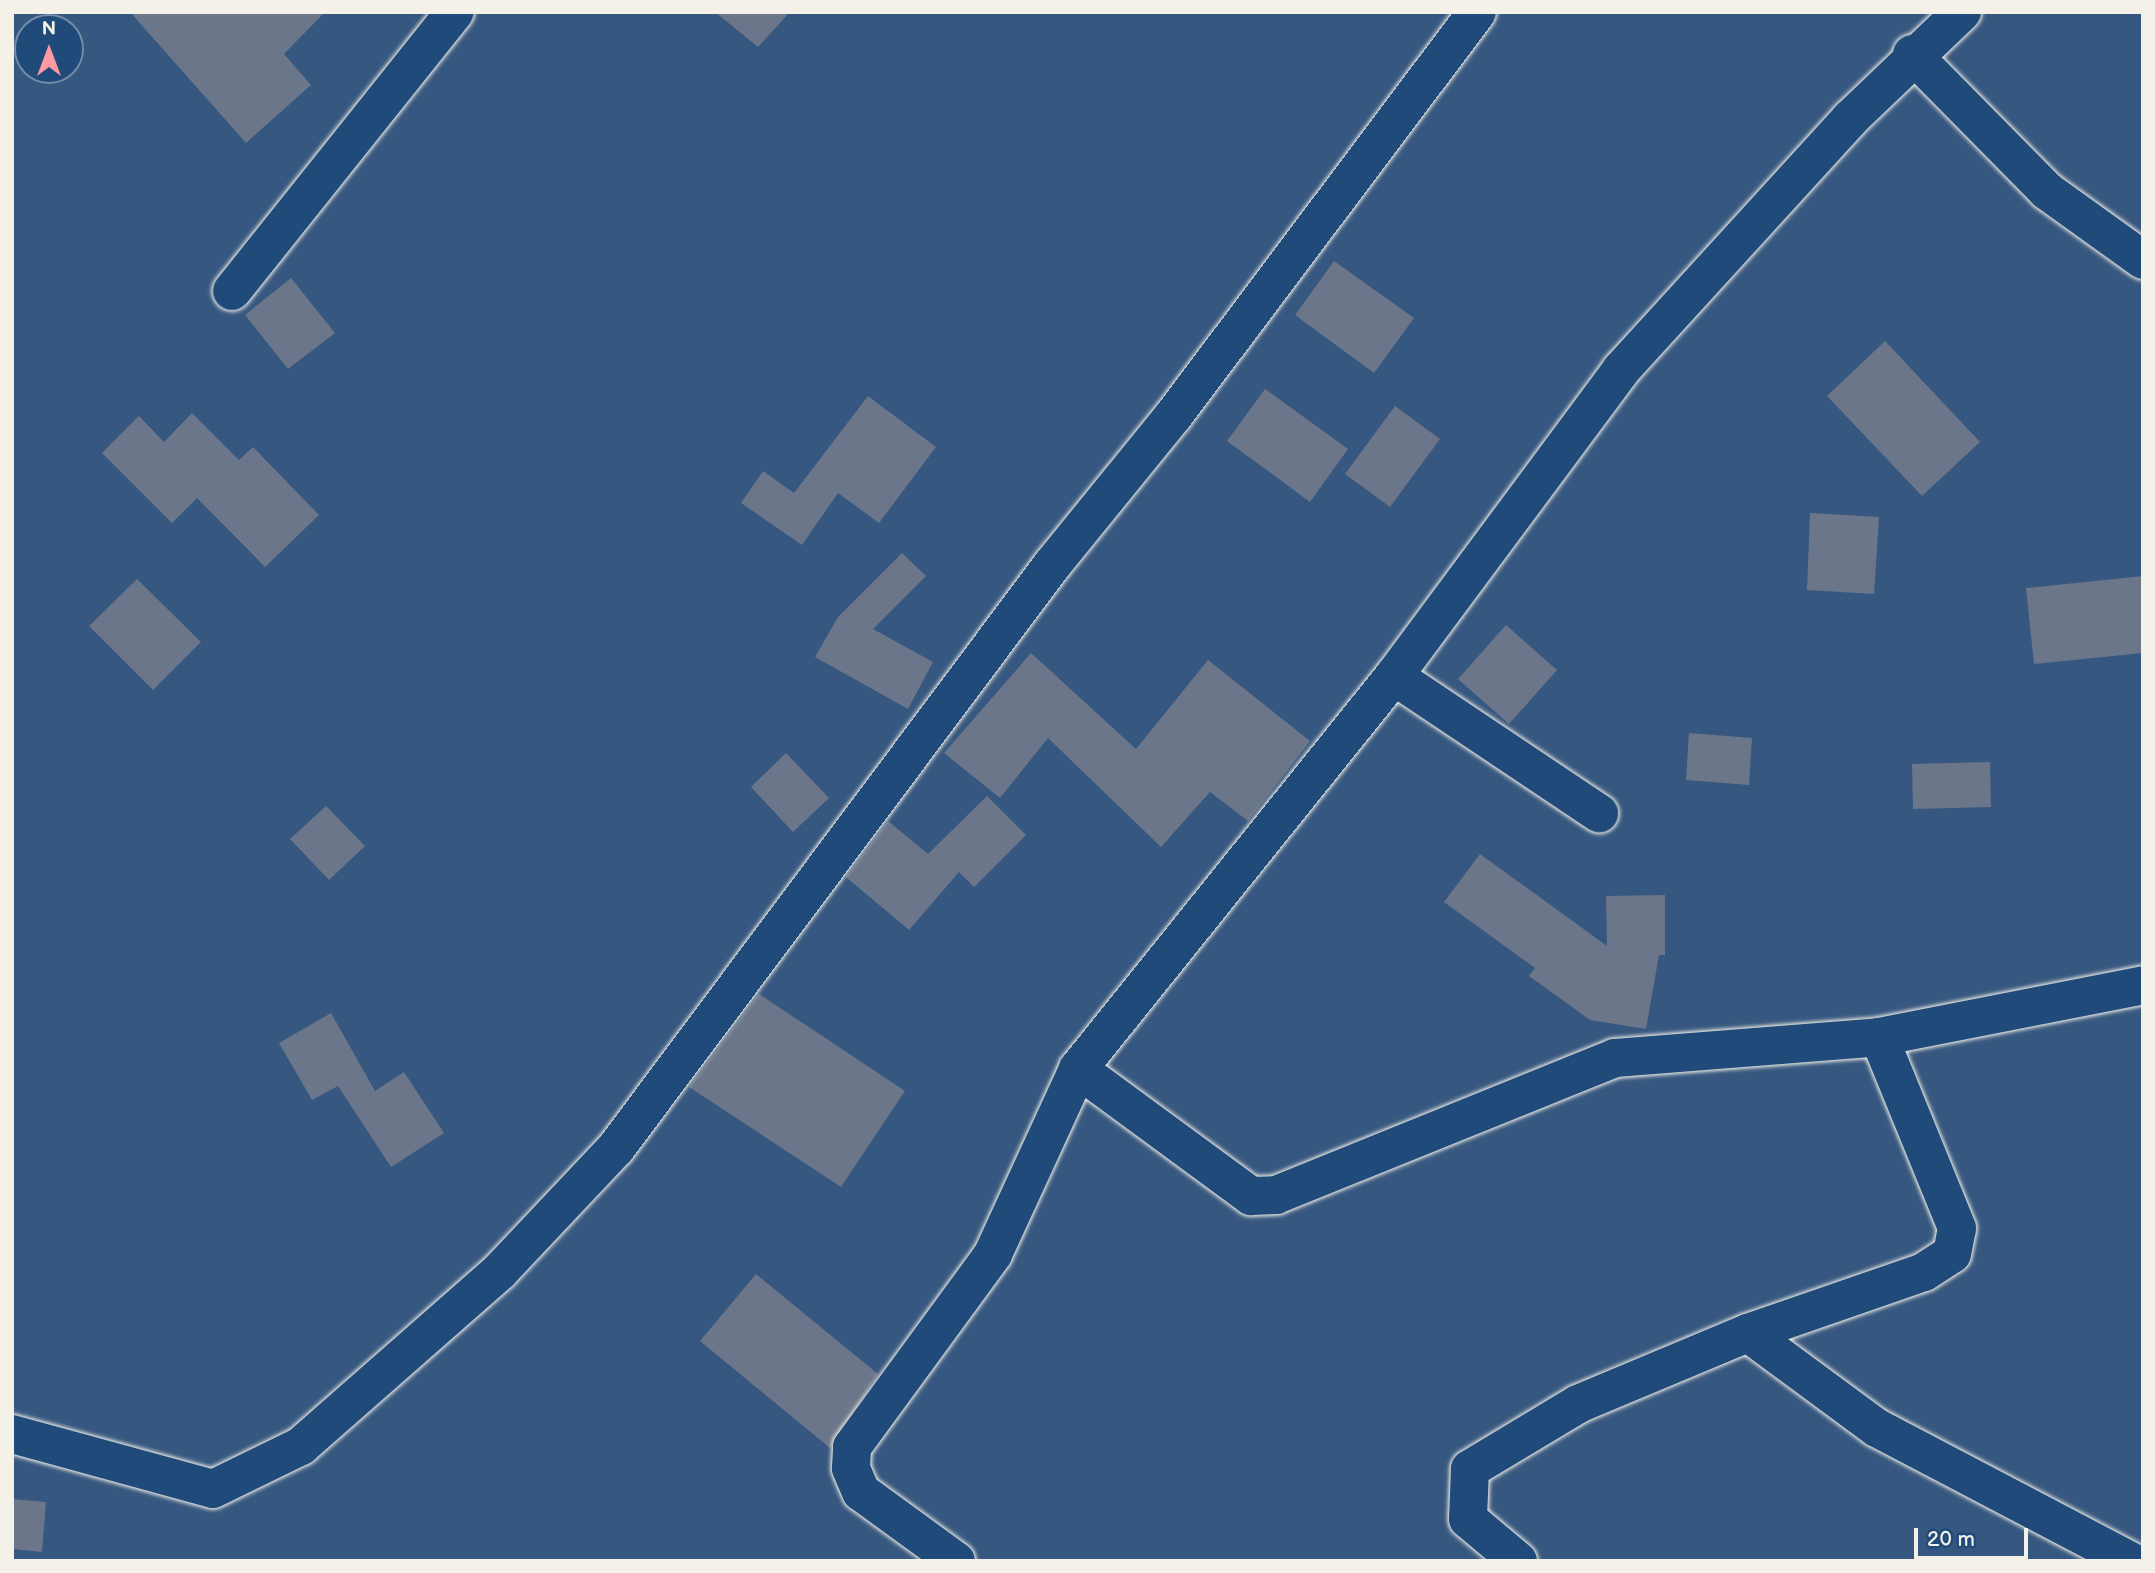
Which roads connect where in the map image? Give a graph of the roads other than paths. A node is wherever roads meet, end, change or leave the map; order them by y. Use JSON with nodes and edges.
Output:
{"nodes":[{"id":1,"x":455,"y":12,"type":"edge"},
{"id":2,"x":1477,"y":12,"type":"edge"},
{"id":3,"x":1962,"y":12,"type":"edge"},
{"id":4,"x":1912,"y":54,"type":"junction"},
{"id":5,"x":2143,"y":260,"type":"edge"},
{"id":6,"x":232,"y":291,"type":"dead end"},
{"id":7,"x":1394,"y":676,"type":"junction"},
{"id":8,"x":1599,"y":813,"type":"dead end"},
{"id":9,"x":2143,"y":985,"type":"edge"},
{"id":10,"x":1879,"y":1037,"type":"junction"},
{"id":11,"x":1078,"y":1069,"type":"junction"},
{"id":12,"x":1748,"y":1333,"type":"junction"},
{"id":13,"x":12,"y":1434,"type":"edge"},
{"id":14,"x":956,"y":1561,"type":"edge"},
{"id":15,"x":1518,"y":1561,"type":"edge"},
{"id":16,"x":2130,"y":1561,"type":"edge"}],
"edges":[{"from":1,"to":6,"type":"street"},
{"from":2,"to":13,"type":"street"},
{"from":3,"to":4,"type":"street"},
{"from":4,"to":5,"type":"street"},
{"from":4,"to":7,"type":"street"},
{"from":7,"to":8,"type":"street"},
{"from":7,"to":11,"type":"street"},
{"from":9,"to":10,"type":"street"},
{"from":10,"to":11,"type":"street"},
{"from":10,"to":12,"type":"street"},
{"from":11,"to":14,"type":"street"},
{"from":12,"to":15,"type":"street"},
{"from":12,"to":16,"type":"street"}]}
